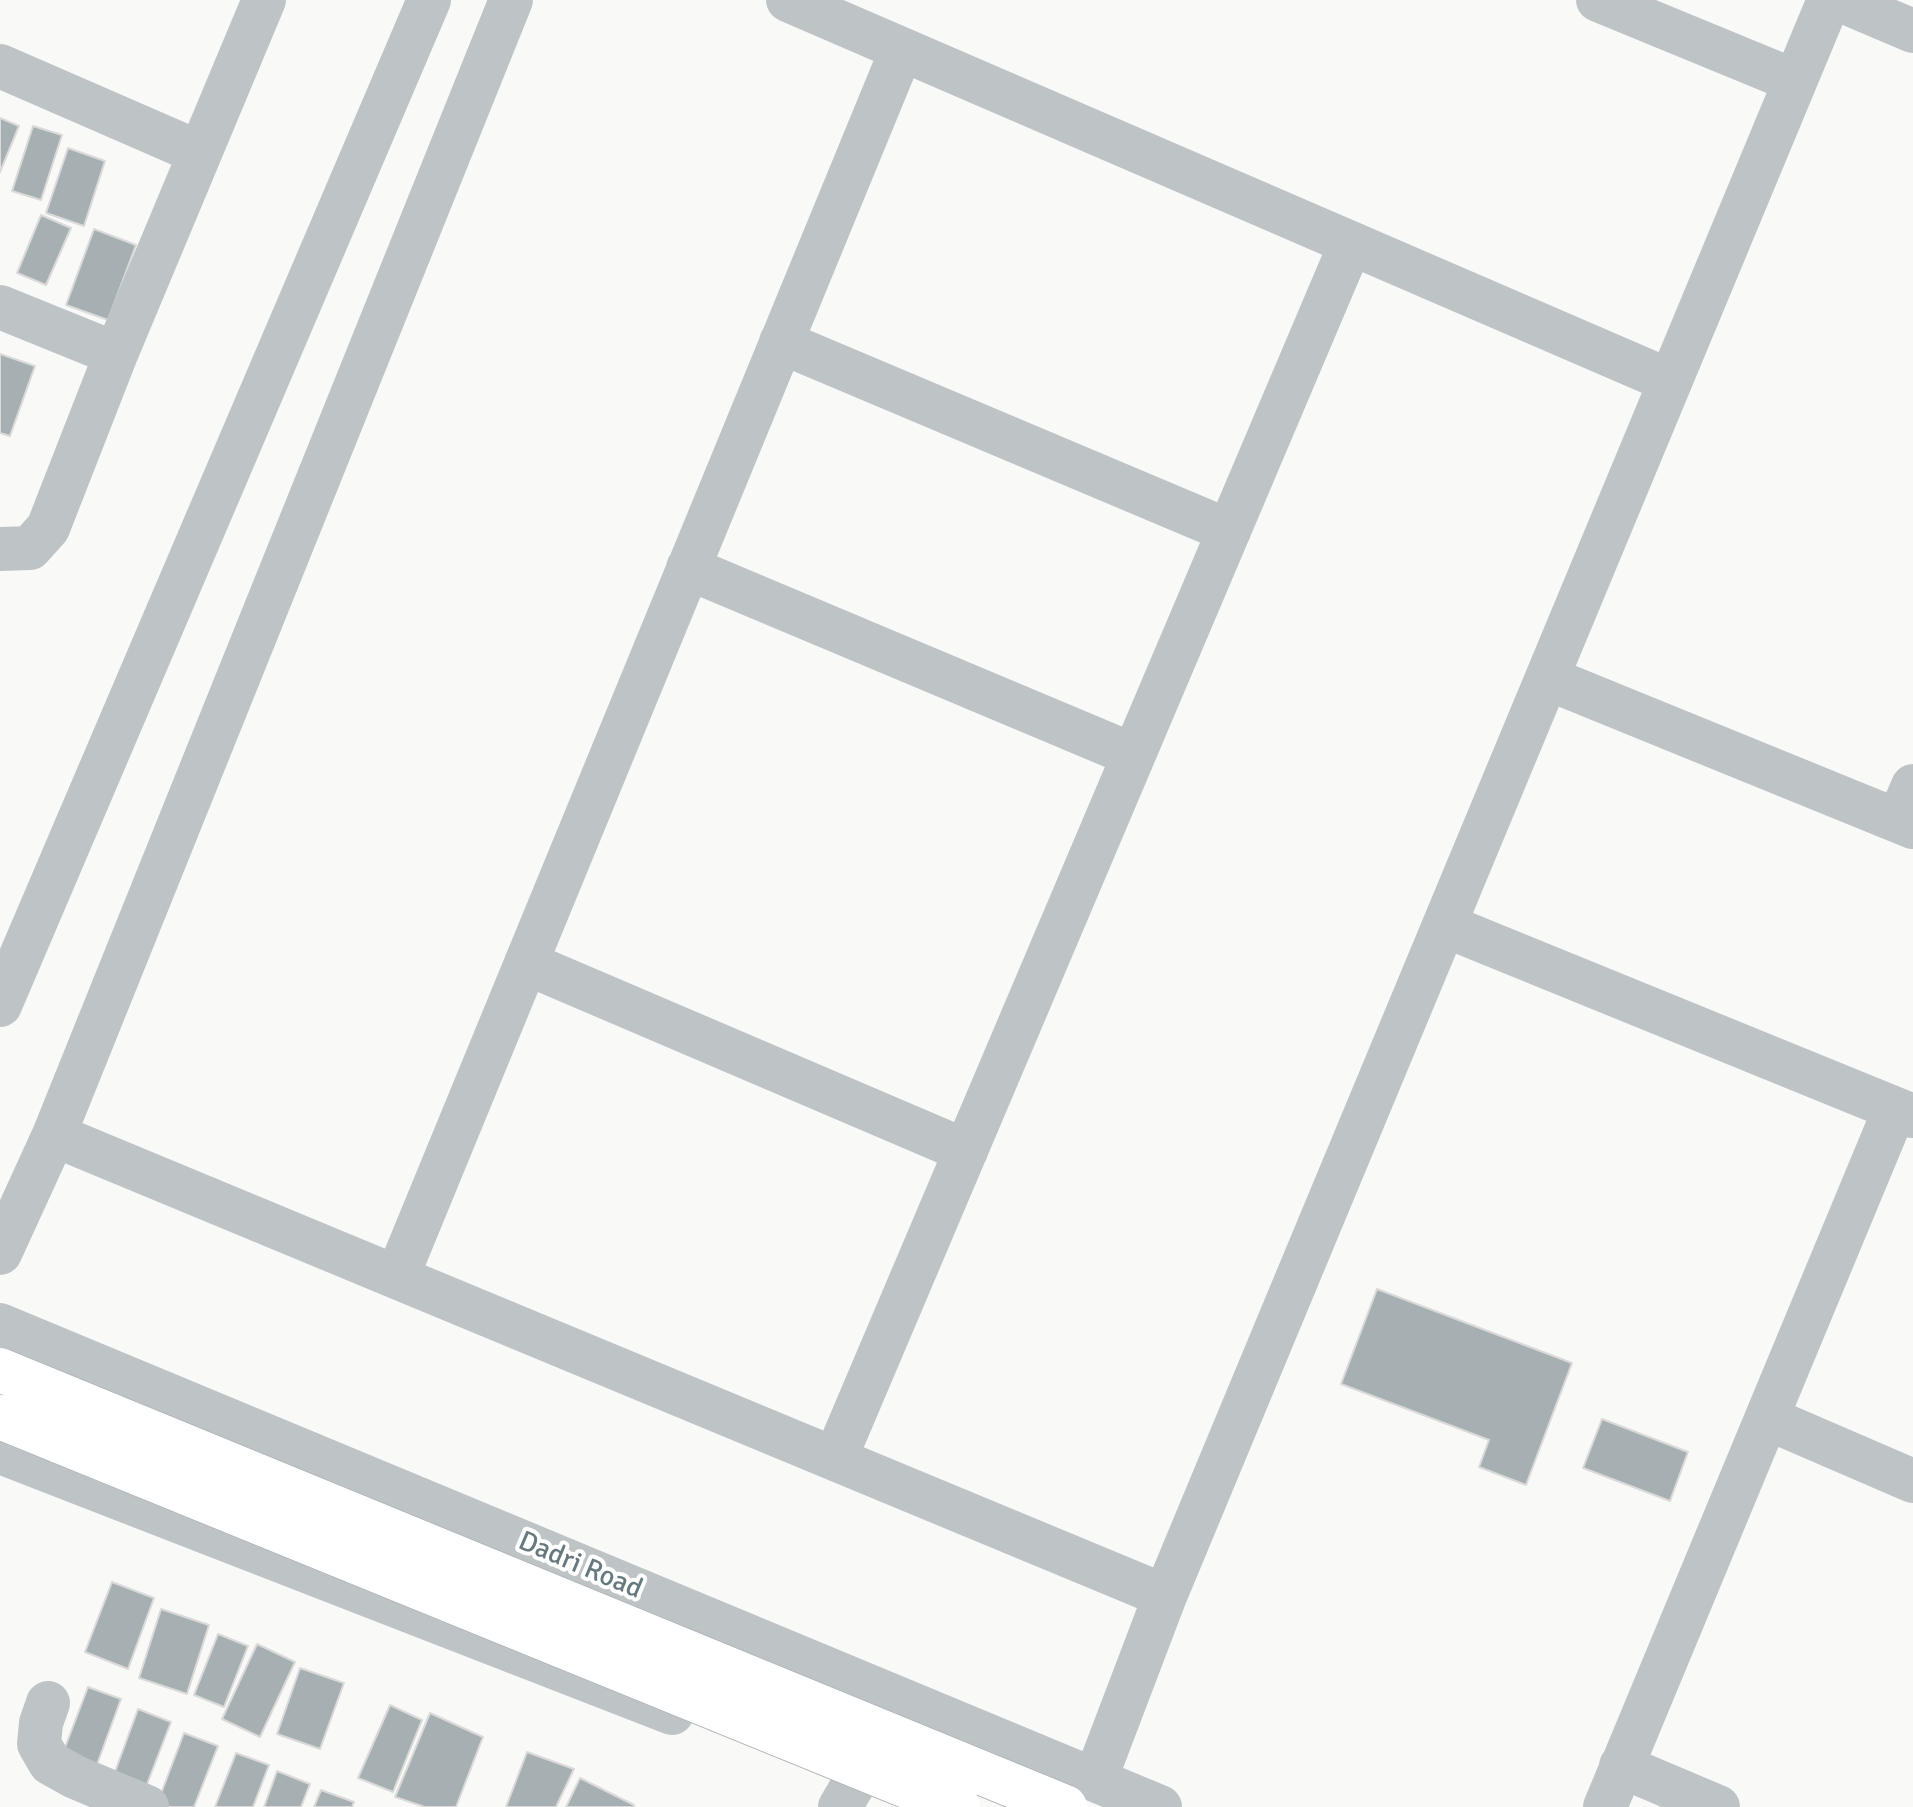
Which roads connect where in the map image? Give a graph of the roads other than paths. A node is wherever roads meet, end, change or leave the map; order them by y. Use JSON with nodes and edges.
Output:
{"nodes":[{"id":1,"x":264,"y":0,"type":"edge"},
{"id":2,"x":429,"y":0,"type":"edge"},
{"id":3,"x":511,"y":0,"type":"edge"},
{"id":4,"x":788,"y":0,"type":"edge"},
{"id":5,"x":1598,"y":0,"type":"edge"},
{"id":6,"x":1829,"y":0,"type":"edge"},
{"id":7,"x":1840,"y":0,"type":"edge"},
{"id":8,"x":1913,"y":31,"type":"edge"},
{"id":9,"x":902,"y":49,"type":"junction"},
{"id":10,"x":0,"y":66,"type":"edge"},
{"id":11,"x":1795,"y":81,"type":"junction"},
{"id":12,"x":200,"y":153,"type":"junction"},
{"id":13,"x":1351,"y":243,"type":"junction"},
{"id":14,"x":0,"y":307,"type":"edge"},
{"id":15,"x":781,"y":342,"type":"junction"},
{"id":16,"x":116,"y":354,"type":"junction"},
{"id":17,"x":1670,"y":381,"type":"junction"},
{"id":18,"x":1229,"y":531,"type":"junction"},
{"id":19,"x":0,"y":549,"type":"edge"},
{"id":20,"x":688,"y":568,"type":"junction"},
{"id":21,"x":1547,"y":678,"type":"junction"},
{"id":22,"x":1133,"y":755,"type":"junction"},
{"id":23,"x":1908,"y":811,"type":"edge"},
{"id":24,"x":1444,"y":925,"type":"junction"},
{"id":25,"x":526,"y":963,"type":"junction"},
{"id":26,"x":0,"y":1005,"type":"edge"},
{"id":27,"x":1904,"y":1113,"type":"edge"},
{"id":28,"x":54,"y":1135,"type":"junction"},
{"id":29,"x":966,"y":1151,"type":"junction"},
{"id":30,"x":0,"y":1253,"type":"edge"},
{"id":31,"x":397,"y":1277,"type":"junction"},
{"id":32,"x":0,"y":1325,"type":"edge"},
{"id":33,"x":0,"y":1370,"type":"edge"},
{"id":34,"x":0,"y":1417,"type":"edge"},
{"id":35,"x":1767,"y":1418,"type":"junction"},
{"id":36,"x":274,"y":1439,"type":"junction"},
{"id":37,"x":0,"y":1452,"type":"edge"},
{"id":38,"x":835,"y":1459,"type":"junction"},
{"id":39,"x":1913,"y":1481,"type":"edge"},
{"id":40,"x":226,"y":1538,"type":"junction"},
{"id":41,"x":1165,"y":1596,"type":"junction"},
{"id":42,"x":48,"y":1703,"type":"dead end"},
{"id":43,"x":1621,"y":1766,"type":"junction"},
{"id":44,"x":1080,"y":1794,"type":"edge"},
{"id":45,"x":846,"y":1796,"type":"edge"},
{"id":46,"x":147,"y":1807,"type":"edge"},
{"id":47,"x":904,"y":1807,"type":"edge"},
{"id":48,"x":958,"y":1807,"type":"edge"},
{"id":49,"x":1160,"y":1807,"type":"edge"},
{"id":50,"x":1605,"y":1807,"type":"edge"},
{"id":51,"x":1718,"y":1807,"type":"edge"}],
"edges":[{"from":1,"to":12,"type":"street"},
{"from":2,"to":26,"type":"street"},
{"from":3,"to":28,"type":"street"},
{"from":4,"to":9,"type":"street"},
{"from":5,"to":11,"type":"street"},
{"from":6,"to":11,"type":"street"},
{"from":7,"to":8,"type":"street"},
{"from":9,"to":13,"type":"street"},
{"from":9,"to":15,"type":"street"},
{"from":10,"to":12,"type":"street"},
{"from":11,"to":17,"type":"street"},
{"from":12,"to":16,"type":"street"},
{"from":13,"to":17,"type":"street"},
{"from":13,"to":18,"type":"street"},
{"from":14,"to":16,"type":"street"},
{"from":15,"to":18,"type":"street"},
{"from":15,"to":20,"type":"street"},
{"from":16,"to":19,"type":"street"},
{"from":17,"to":21,"type":"street"},
{"from":18,"to":22,"type":"street"},
{"from":20,"to":22,"type":"street"},
{"from":20,"to":25,"type":"street"},
{"from":21,"to":23,"type":"street"},
{"from":21,"to":24,"type":"street"},
{"from":22,"to":29,"type":"street"},
{"from":24,"to":27,"type":"street"},
{"from":24,"to":41,"type":"street"},
{"from":25,"to":29,"type":"street"},
{"from":25,"to":31,"type":"street"},
{"from":27,"to":35,"type":"street"},
{"from":28,"to":30,"type":"street"},
{"from":28,"to":31,"type":"street"},
{"from":29,"to":38,"type":"street"},
{"from":31,"to":38,"type":"street"},
{"from":32,"to":36,"type":"street","name":"Dadri Road"},
{"from":33,"to":44,"type":"main road","bridge":true},
{"from":34,"to":48,"type":"main road","bridge":true},
{"from":35,"to":39,"type":"street"},
{"from":35,"to":43,"type":"street"},
{"from":36,"to":40,"type":"street"},
{"from":36,"to":44,"type":"street","name":"Dadri Road"},
{"from":37,"to":40,"type":"street"},
{"from":38,"to":41,"type":"street"},
{"from":40,"to":45,"type":"street"},
{"from":41,"to":44,"type":"street"},
{"from":42,"to":46,"type":"street"},
{"from":43,"to":50,"type":"street"},
{"from":43,"to":51,"type":"street"},
{"from":44,"to":49,"type":"street","name":"Dadri Road"},
{"from":45,"to":47,"type":"street"}]}
